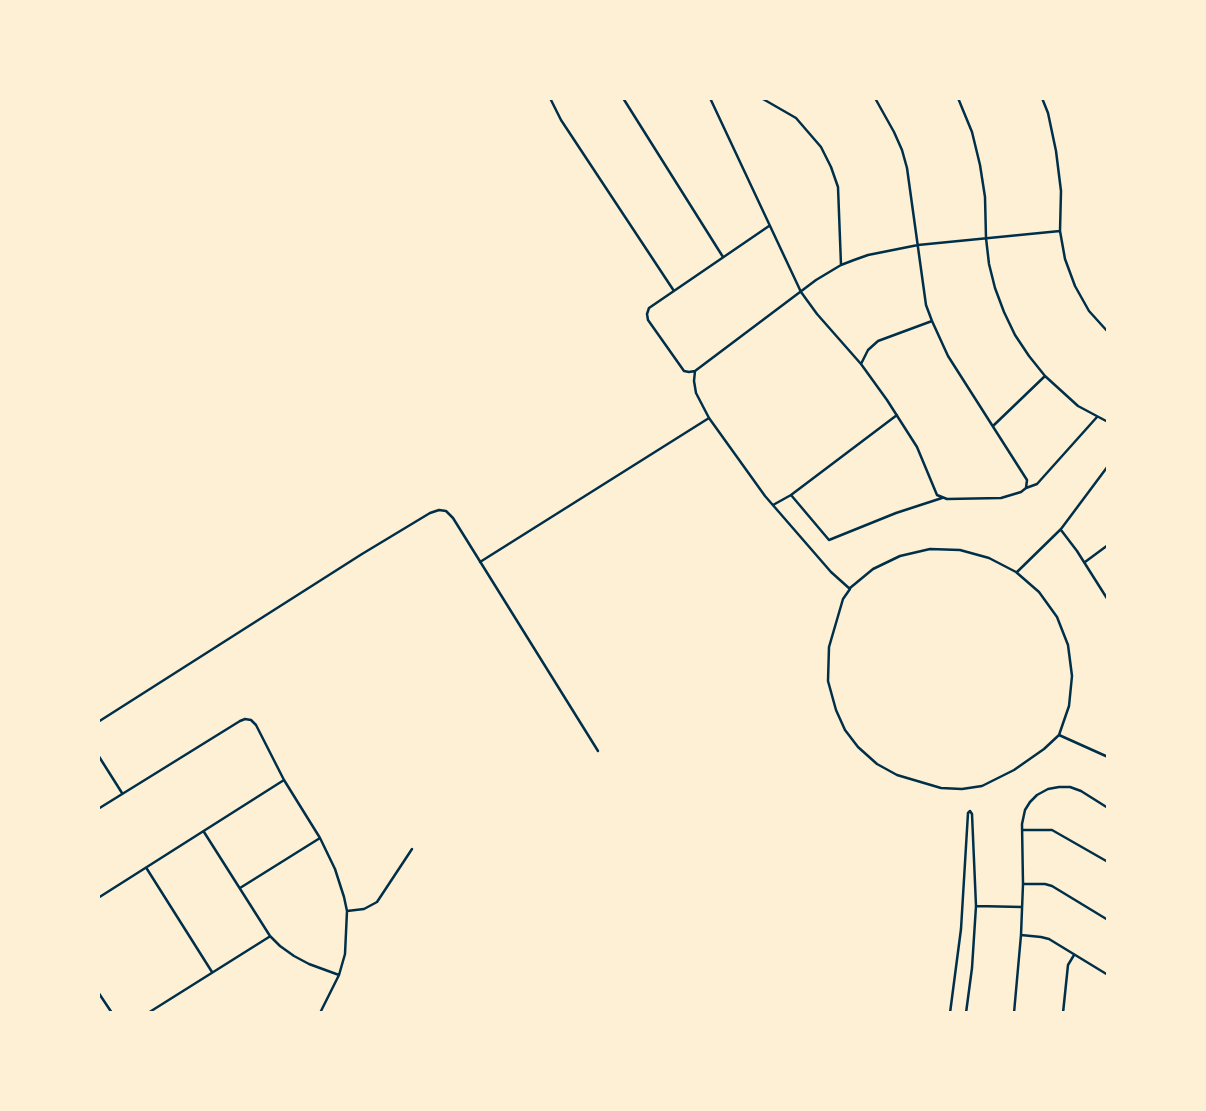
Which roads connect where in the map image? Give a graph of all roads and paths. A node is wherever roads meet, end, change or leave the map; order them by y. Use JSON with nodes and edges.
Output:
{"nodes":[{"id":1,"x":550,"y":98,"type":"edge"},
{"id":2,"x":623,"y":98,"type":"edge"},
{"id":3,"x":710,"y":98,"type":"edge"},
{"id":4,"x":759,"y":98,"type":"edge"},
{"id":5,"x":875,"y":98,"type":"edge"},
{"id":6,"x":958,"y":98,"type":"edge"},
{"id":7,"x":1042,"y":98,"type":"edge"},
{"id":8,"x":769,"y":226,"type":"junction"},
{"id":9,"x":1060,"y":231,"type":"junction"},
{"id":10,"x":986,"y":238,"type":"junction"},
{"id":11,"x":918,"y":245,"type":"junction"},
{"id":12,"x":723,"y":257,"type":"junction"},
{"id":13,"x":841,"y":265,"type":"junction"},
{"id":14,"x":674,"y":290,"type":"junction"},
{"id":15,"x":801,"y":292,"type":"junction"},
{"id":16,"x":932,"y":321,"type":"junction"},
{"id":17,"x":1108,"y":332,"type":"edge"},
{"id":18,"x":861,"y":364,"type":"junction"},
{"id":19,"x":695,"y":370,"type":"junction"},
{"id":20,"x":1045,"y":376,"type":"junction"},
{"id":21,"x":897,"y":415,"type":"junction"},
{"id":22,"x":1097,"y":417,"type":"junction"},
{"id":23,"x":709,"y":418,"type":"junction"},
{"id":24,"x":1108,"y":422,"type":"edge"},
{"id":25,"x":993,"y":426,"type":"junction"},
{"id":26,"x":1108,"y":466,"type":"edge"},
{"id":27,"x":1026,"y":488,"type":"junction"},
{"id":28,"x":791,"y":495,"type":"junction"},
{"id":29,"x":942,"y":498,"type":"junction"},
{"id":30,"x":773,"y":505,"type":"junction"},
{"id":31,"x":1061,"y":529,"type":"junction"},
{"id":32,"x":1108,"y":545,"type":"edge"},
{"id":33,"x":480,"y":562,"type":"junction"},
{"id":34,"x":1084,"y":562,"type":"junction"},
{"id":35,"x":1016,"y":572,"type":"junction"},
{"id":36,"x":850,"y":589,"type":"junction"},
{"id":37,"x":1108,"y":600,"type":"edge"},
{"id":38,"x":98,"y":722,"type":"edge"},
{"id":39,"x":1059,"y":734,"type":"junction"},
{"id":40,"x":598,"y":751,"type":"dead end"},
{"id":41,"x":98,"y":755,"type":"edge"},
{"id":42,"x":1108,"y":757,"type":"edge"},
{"id":43,"x":284,"y":780,"type":"junction"},
{"id":44,"x":122,"y":793,"type":"junction"},
{"id":45,"x":1108,"y":808,"type":"edge"},
{"id":46,"x":98,"y":809,"type":"edge"},
{"id":47,"x":1022,"y":830,"type":"junction"},
{"id":48,"x":204,"y":832,"type":"junction"},
{"id":49,"x":320,"y":838,"type":"junction"},
{"id":50,"x":412,"y":849,"type":"dead end"},
{"id":51,"x":1108,"y":862,"type":"edge"},
{"id":52,"x":146,"y":868,"type":"junction"},
{"id":53,"x":1023,"y":884,"type":"junction"},
{"id":54,"x":240,"y":888,"type":"junction"},
{"id":55,"x":98,"y":898,"type":"edge"},
{"id":56,"x":976,"y":906,"type":"junction"},
{"id":57,"x":1022,"y":907,"type":"junction"},
{"id":58,"x":347,"y":911,"type":"junction"},
{"id":59,"x":1108,"y":920,"type":"edge"},
{"id":60,"x":1021,"y":934,"type":"junction"},
{"id":61,"x":270,"y":936,"type":"junction"},
{"id":62,"x":1073,"y":955,"type":"junction"},
{"id":63,"x":212,"y":972,"type":"junction"},
{"id":64,"x":339,"y":975,"type":"junction"},
{"id":65,"x":1108,"y":975,"type":"edge"},
{"id":66,"x":98,"y":992,"type":"edge"},
{"id":67,"x":111,"y":1013,"type":"edge"},
{"id":68,"x":148,"y":1013,"type":"edge"},
{"id":69,"x":320,"y":1013,"type":"edge"},
{"id":70,"x":950,"y":1013,"type":"edge"},
{"id":71,"x":965,"y":1013,"type":"edge"},
{"id":72,"x":1014,"y":1013,"type":"edge"},
{"id":73,"x":1063,"y":1013,"type":"edge"}],
"edges":[{"from":1,"to":14,"type":"street"},
{"from":2,"to":12,"type":"street"},
{"from":3,"to":8,"type":"street"},
{"from":4,"to":13,"type":"street"},
{"from":5,"to":11,"type":"street"},
{"from":6,"to":10,"type":"street"},
{"from":7,"to":9,"type":"street"},
{"from":8,"to":12,"type":"street"},
{"from":8,"to":15,"type":"street"},
{"from":9,"to":10,"type":"street"},
{"from":9,"to":17,"type":"street"},
{"from":10,"to":11,"type":"street"},
{"from":10,"to":20,"type":"street"},
{"from":11,"to":13,"type":"street"},
{"from":11,"to":16,"type":"street"},
{"from":12,"to":14,"type":"street"},
{"from":13,"to":15,"type":"street"},
{"from":14,"to":19,"type":"street"},
{"from":15,"to":18,"type":"street"},
{"from":15,"to":19,"type":"street"},
{"from":16,"to":18,"type":"street"},
{"from":16,"to":25,"type":"street"},
{"from":18,"to":21,"type":"street"},
{"from":19,"to":23,"type":"street"},
{"from":20,"to":22,"type":"street"},
{"from":20,"to":25,"type":"street"},
{"from":21,"to":28,"type":"street"},
{"from":21,"to":29,"type":"street"},
{"from":22,"to":24,"type":"street"},
{"from":22,"to":27,"type":"street"},
{"from":23,"to":30,"type":"street"},
{"from":23,"to":33,"type":"street"},
{"from":25,"to":27,"type":"street"},
{"from":26,"to":31,"type":"street"},
{"from":27,"to":29,"type":"street"},
{"from":28,"to":29,"type":"street"},
{"from":28,"to":30,"type":"street"},
{"from":30,"to":36,"type":"street"},
{"from":31,"to":34,"type":"street"},
{"from":31,"to":35,"type":"street"},
{"from":32,"to":34,"type":"street"},
{"from":33,"to":38,"type":"street"},
{"from":33,"to":40,"type":"street"},
{"from":34,"to":37,"type":"street"},
{"from":35,"to":36,"type":"street"},
{"from":35,"to":39,"type":"street"},
{"from":36,"to":39,"type":"street"},
{"from":39,"to":42,"type":"street"},
{"from":41,"to":44,"type":"street"},
{"from":43,"to":44,"type":"street"},
{"from":43,"to":48,"type":"street"},
{"from":43,"to":49,"type":"street"},
{"from":44,"to":46,"type":"street"},
{"from":45,"to":47,"type":"street"},
{"from":47,"to":51,"type":"street"},
{"from":47,"to":53,"type":"street"},
{"from":48,"to":52,"type":"street"},
{"from":48,"to":54,"type":"street"},
{"from":49,"to":54,"type":"street"},
{"from":49,"to":58,"type":"street"},
{"from":50,"to":58,"type":"street"},
{"from":52,"to":55,"type":"street"},
{"from":52,"to":63,"type":"street"},
{"from":53,"to":57,"type":"street"},
{"from":53,"to":59,"type":"street"},
{"from":54,"to":61,"type":"street"},
{"from":56,"to":57,"type":"street"},
{"from":56,"to":70,"type":"street"},
{"from":56,"to":71,"type":"street"},
{"from":57,"to":60,"type":"street"},
{"from":58,"to":64,"type":"street"},
{"from":60,"to":62,"type":"street"},
{"from":60,"to":72,"type":"street"},
{"from":61,"to":63,"type":"street"},
{"from":61,"to":64,"type":"street"},
{"from":62,"to":65,"type":"street"},
{"from":62,"to":73,"type":"street"},
{"from":63,"to":68,"type":"street"},
{"from":64,"to":69,"type":"street"},
{"from":66,"to":67,"type":"street"}]}
